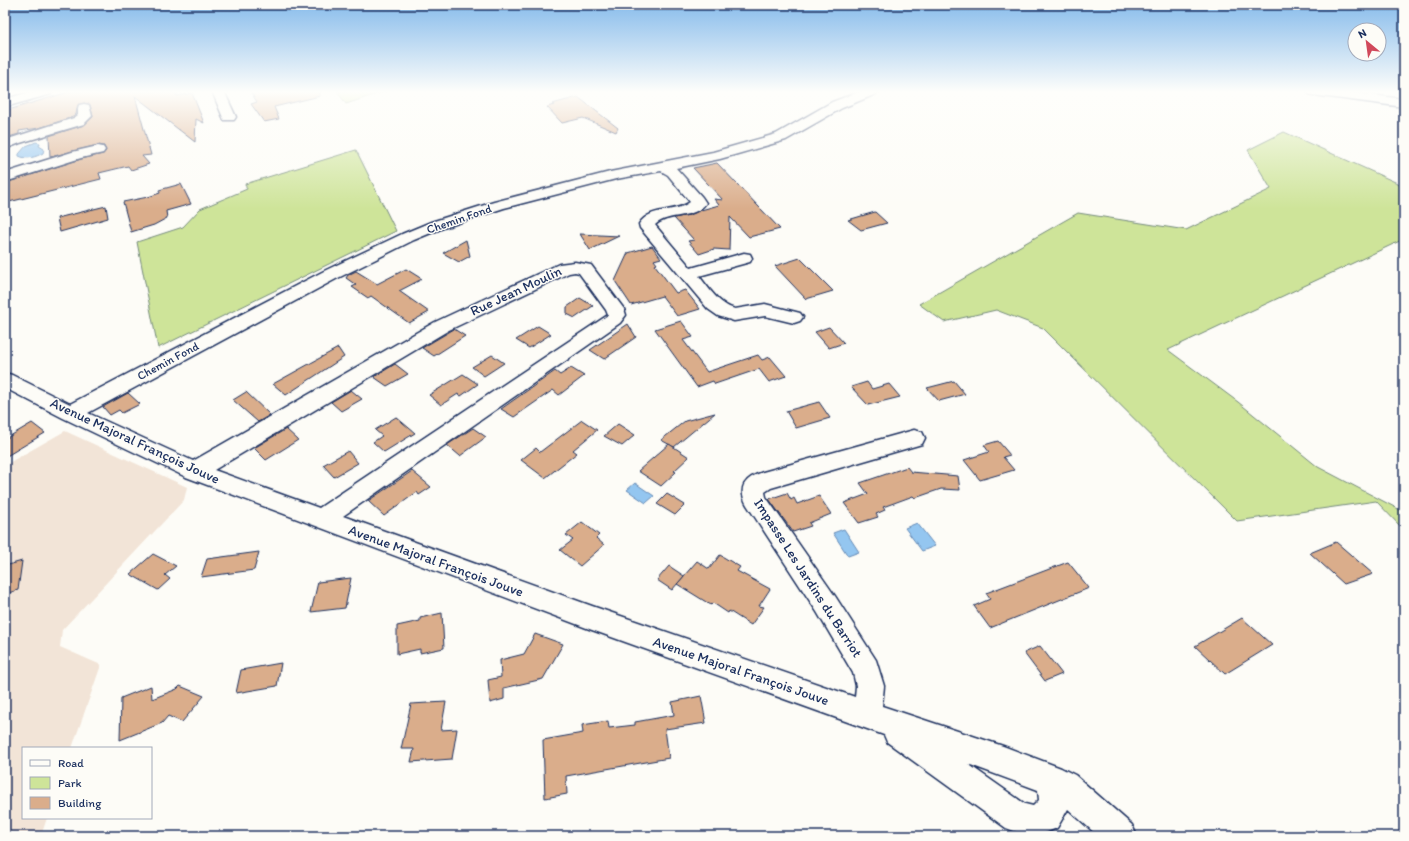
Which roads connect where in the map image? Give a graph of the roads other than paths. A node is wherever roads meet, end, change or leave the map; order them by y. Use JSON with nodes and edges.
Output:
{"nodes":[{"id":1,"x":48,"y":130,"type":"edge"},
{"id":2,"x":793,"y":130,"type":"edge"},
{"id":3,"x":5,"y":145,"type":"edge"},
{"id":4,"x":98,"y":150,"type":"dead end"},
{"id":5,"x":664,"y":166,"type":"junction"},
{"id":6,"x":5,"y":178,"type":"edge"},
{"id":7,"x":744,"y":258,"type":"dead end"},
{"id":8,"x":688,"y":274,"type":"junction"},
{"id":9,"x":794,"y":318,"type":"dead end"},
{"id":10,"x":5,"y":380,"type":"edge"},
{"id":11,"x":70,"y":413,"type":"junction"},
{"id":12,"x":914,"y":438,"type":"dead end"},
{"id":13,"x":194,"y":471,"type":"junction"},
{"id":14,"x":322,"y":518,"type":"junction"},
{"id":15,"x":870,"y":716,"type":"junction"},
{"id":16,"x":1050,"y":779,"type":"junction"},
{"id":17,"x":1121,"y":836,"type":"edge"}],
"edges":[{"from":1,"to":3,"type":"street"},
{"from":2,"to":5,"type":"street","name":"Chemin Fond"},
{"from":4,"to":6,"type":"street"},
{"from":5,"to":8,"type":"street"},
{"from":5,"to":11,"type":"street","name":"Chemin Fond"},
{"from":7,"to":8,"type":"street"},
{"from":8,"to":9,"type":"street"},
{"from":10,"to":11,"type":"street","name":"Avenue Majoral François Jouve"},
{"from":11,"to":13,"type":"street","name":"Avenue Majoral François Jouve"},
{"from":12,"to":15,"type":"street","name":"Impasse Les Jardins du Barriot"},
{"from":13,"to":14,"type":"street","name":"Avenue Majoral François Jouve"},
{"from":13,"to":14,"type":"street","name":"Rue Jean Moulin"},
{"from":14,"to":15,"type":"street","name":"Avenue Majoral François Jouve"},
{"from":15,"to":16,"type":"street","name":"Avenue Majoral François Jouve"},
{"from":15,"to":16,"type":"street","name":"Avenue Majoral François Jouve"},
{"from":16,"to":17,"type":"street","name":"Avenue Majoral François Jouve"}]}
